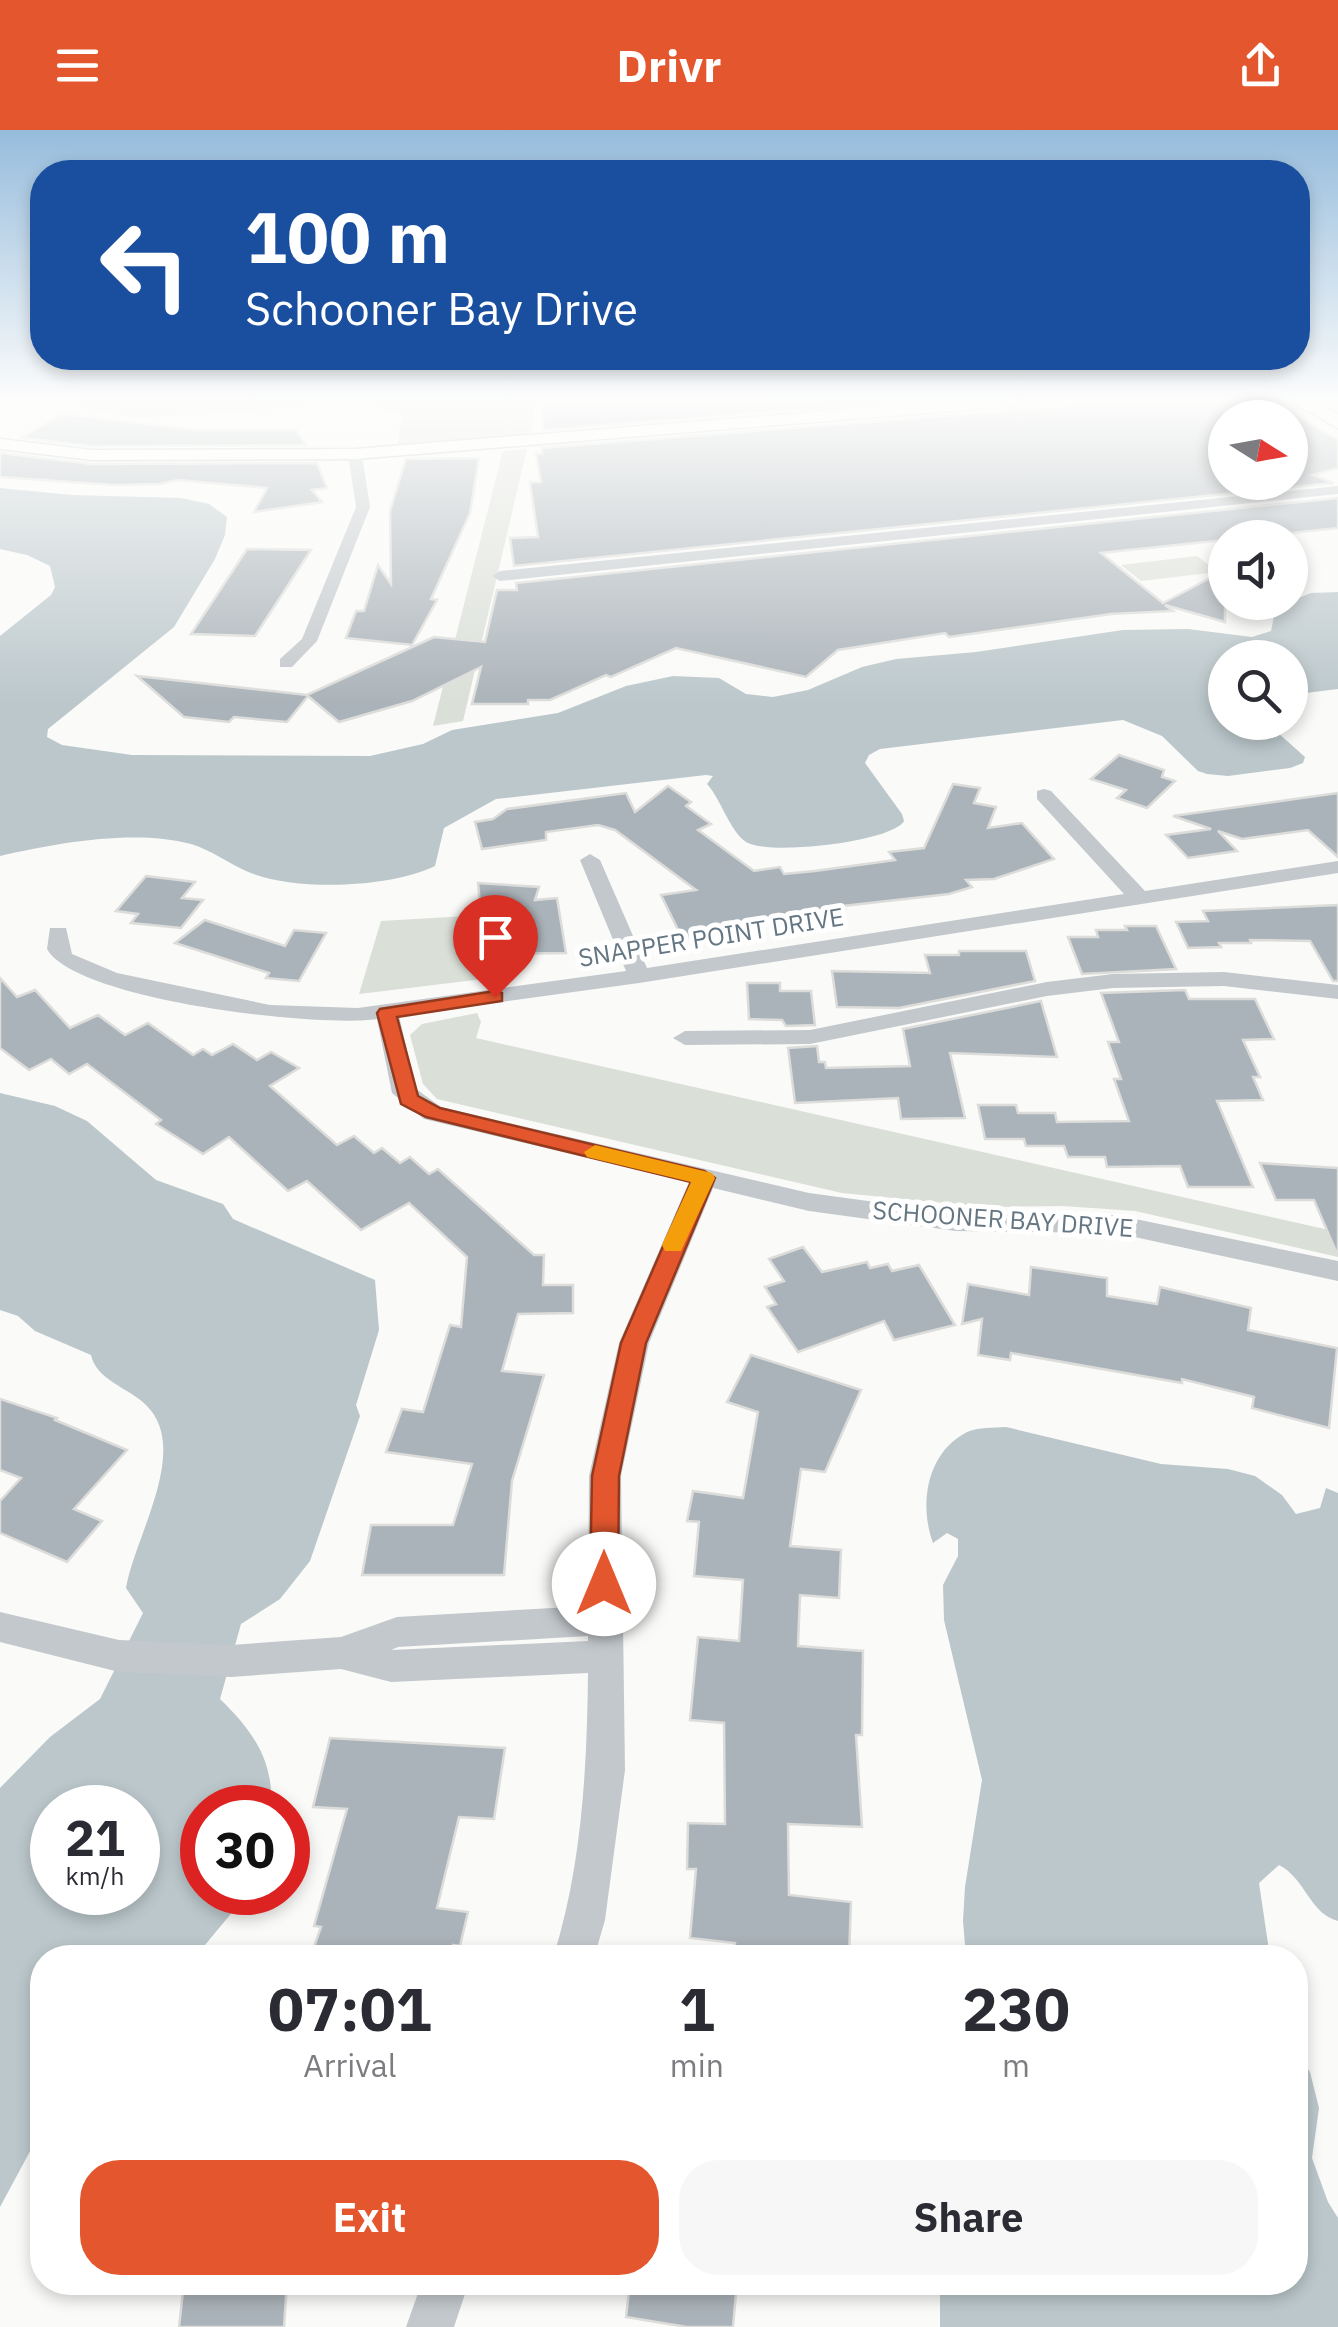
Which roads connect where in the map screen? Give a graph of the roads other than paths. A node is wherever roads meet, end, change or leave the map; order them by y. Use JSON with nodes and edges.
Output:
{"nodes":[{"id":1,"x":362,"y":501,"type":"edge"},
{"id":2,"x":1235,"y":501,"type":"edge"},
{"id":3,"x":500,"y":576,"type":"dead end"},
{"id":4,"x":286,"y":663,"type":"dead end"},
{"id":5,"x":1044,"y":794,"type":"dead end"},
{"id":6,"x":590,"y":860,"type":"dead end"},
{"id":7,"x":1338,"y":867,"type":"edge"},
{"id":8,"x":1140,"y":898,"type":"junction"},
{"id":9,"x":58,"y":933,"type":"dead end"},
{"id":10,"x":639,"y":976,"type":"junction"},
{"id":11,"x":1338,"y":992,"type":"edge"},
{"id":12,"x":386,"y":1013,"type":"junction"},
{"id":13,"x":685,"y":1038,"type":"dead end"},
{"id":14,"x":704,"y":1178,"type":"junction"},
{"id":15,"x":1338,"y":1271,"type":"edge"},
{"id":16,"x":604,"y":1620,"type":"junction"},
{"id":17,"x":0,"y":1627,"type":"edge"},
{"id":18,"x":342,"y":1653,"type":"junction"},
{"id":19,"x":604,"y":1656,"type":"junction"},
{"id":20,"x":577,"y":1945,"type":"edge"},
{"id":21,"x":441,"y":2295,"type":"edge"},
{"id":22,"x":430,"y":2327,"type":"edge"}],
"edges":[{"from":1,"to":4,"type":"street"},
{"from":2,"to":3,"type":"street"},
{"from":5,"to":8,"type":"street"},
{"from":6,"to":10,"type":"street"},
{"from":7,"to":8,"type":"street","name":"SNAPPER POINT DRIVE"},
{"from":8,"to":10,"type":"street","name":"SNAPPER POINT DRIVE"},
{"from":9,"to":12,"type":"street","name":"SNAPPER POINT DRIVE"},
{"from":10,"to":12,"type":"street","name":"SNAPPER POINT DRIVE"},
{"from":11,"to":13,"type":"street"},
{"from":12,"to":14,"type":"street","name":"SCHOONER BAY DRIVE"},
{"from":14,"to":15,"type":"street","name":"SCHOONER BAY DRIVE"},
{"from":14,"to":16,"type":"street"},
{"from":16,"to":18,"type":"street"},
{"from":16,"to":19,"type":"street"},
{"from":17,"to":18,"type":"street"},
{"from":18,"to":19,"type":"street"},
{"from":19,"to":20,"type":"street"},
{"from":21,"to":22,"type":"street"}]}
